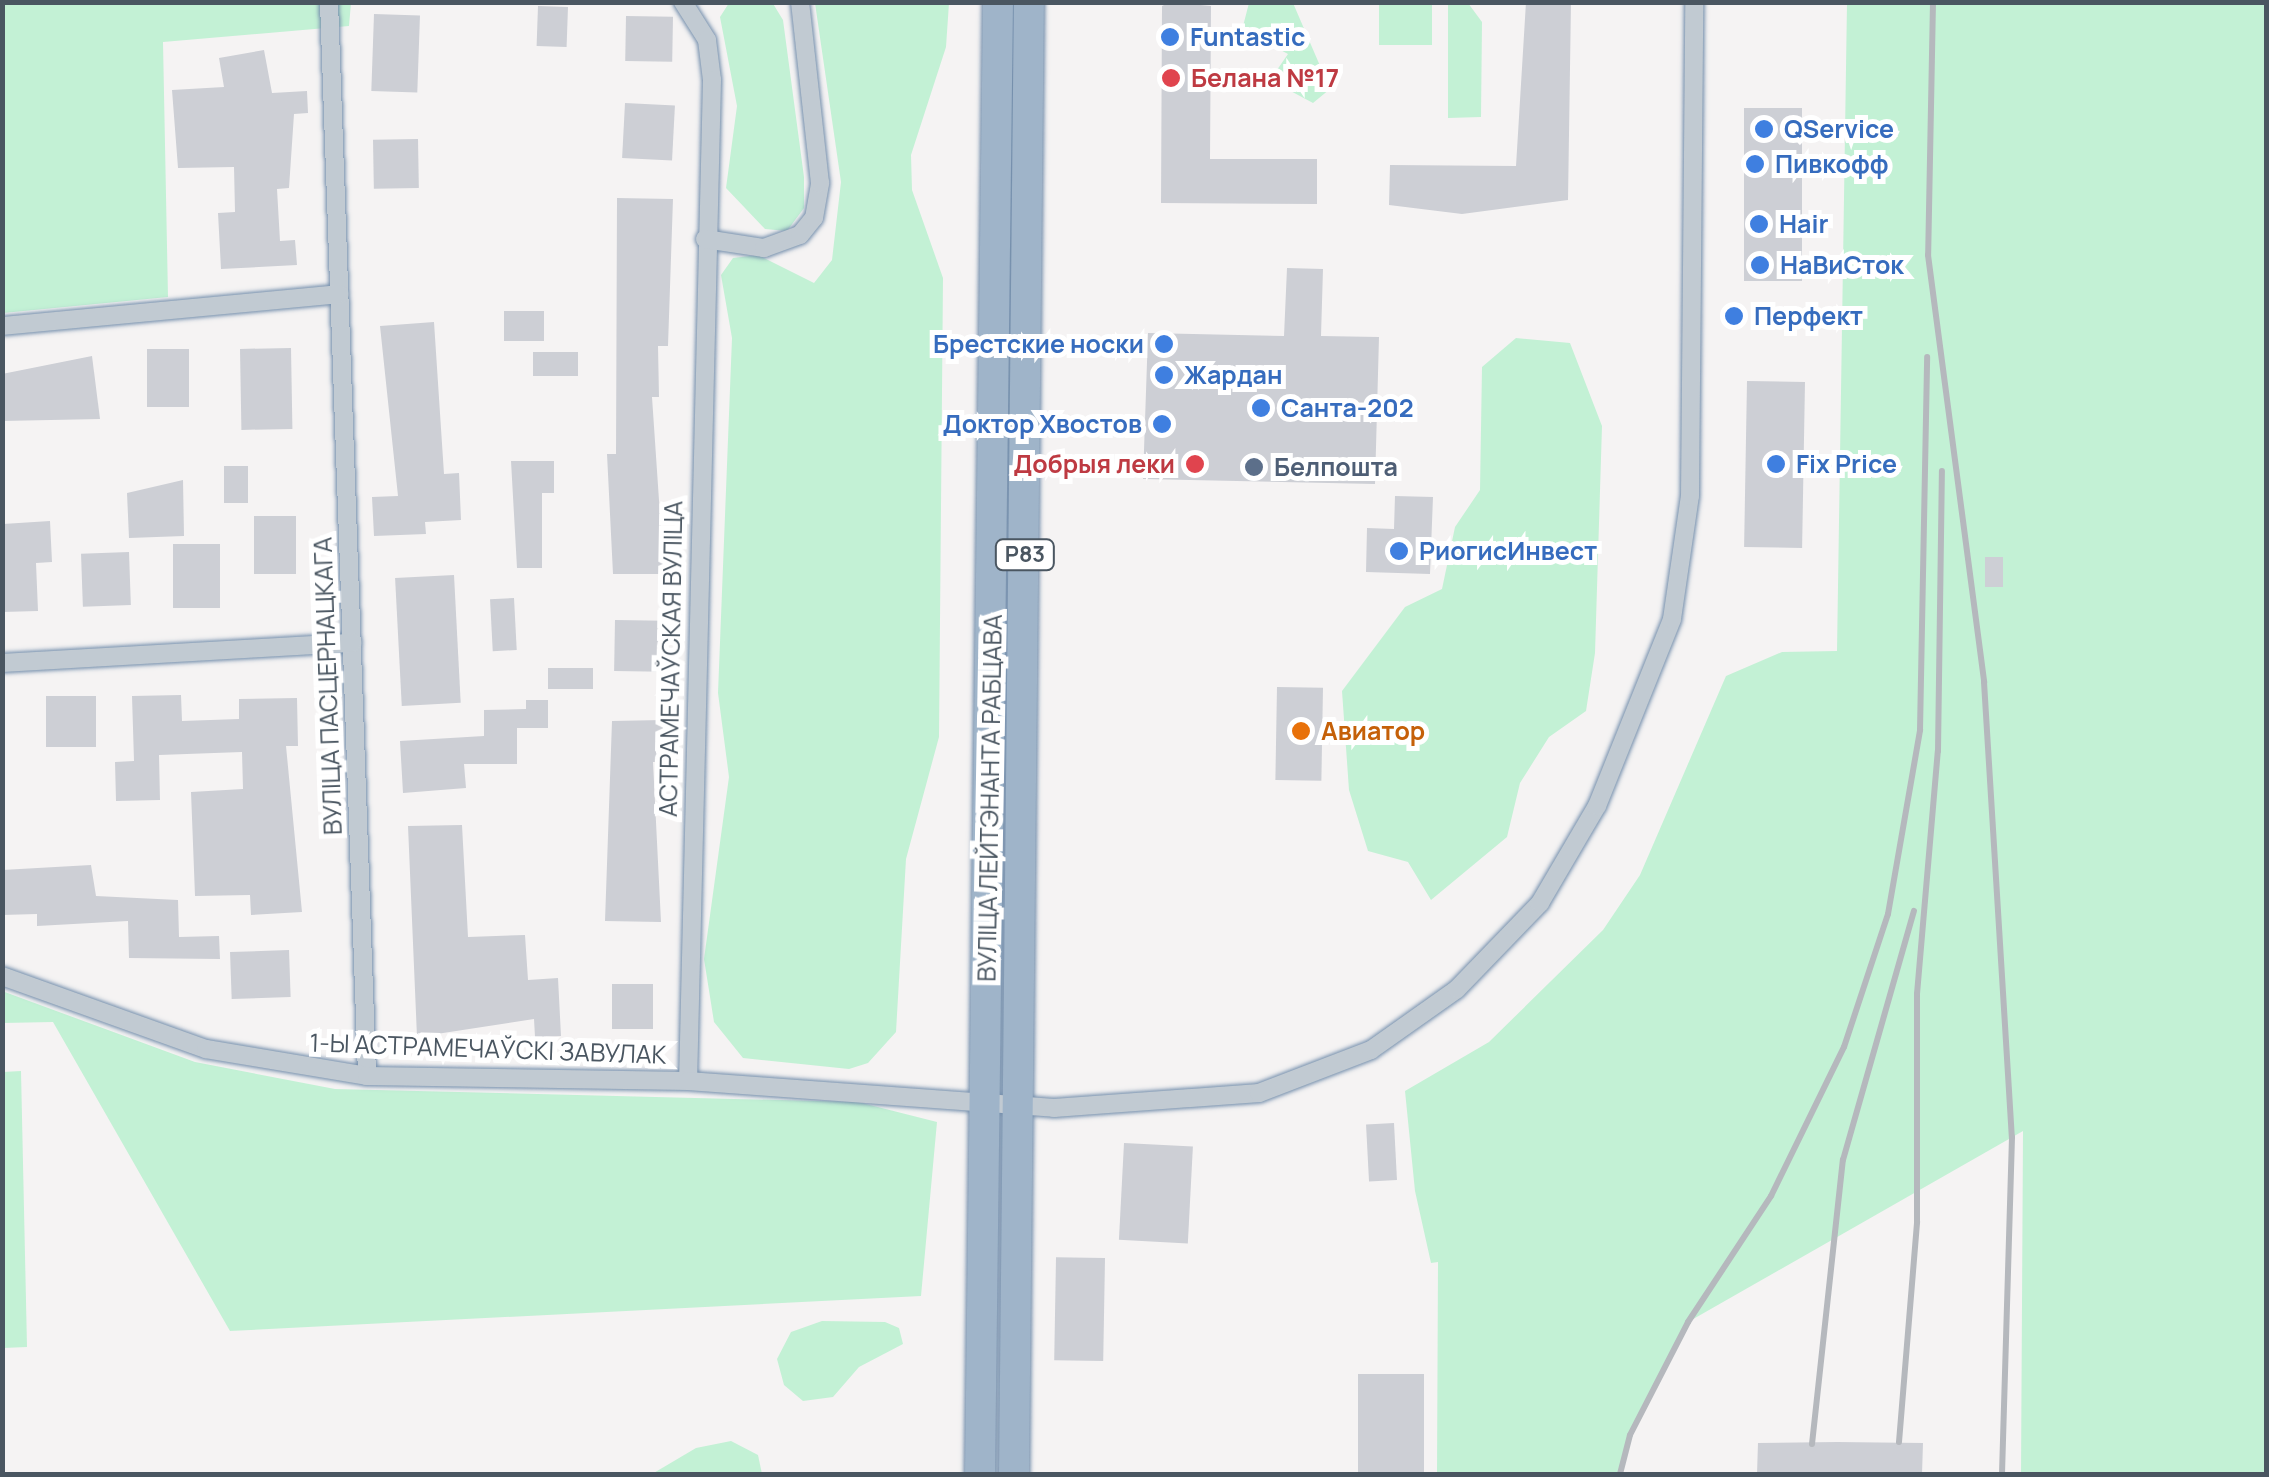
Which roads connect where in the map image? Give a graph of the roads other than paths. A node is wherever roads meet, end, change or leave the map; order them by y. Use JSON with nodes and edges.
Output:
{"nodes":[{"id":1,"x":329,"y":2,"type":"edge"},
{"id":2,"x":683,"y":2,"type":"edge"},
{"id":3,"x":800,"y":2,"type":"edge"},
{"id":4,"x":998,"y":2,"type":"edge"},
{"id":5,"x":1029,"y":2,"type":"edge"},
{"id":6,"x":1694,"y":2,"type":"edge"},
{"id":7,"x":705,"y":239,"type":"junction"},
{"id":8,"x":339,"y":294,"type":"junction"},
{"id":9,"x":2,"y":326,"type":"edge"},
{"id":10,"x":352,"y":643,"type":"junction"},
{"id":11,"x":2,"y":663,"type":"edge"},
{"id":12,"x":2,"y":976,"type":"edge"},
{"id":13,"x":367,"y":1076,"type":"junction"},
{"id":14,"x":688,"y":1081,"type":"junction"},
{"id":15,"x":986,"y":1105,"type":"junction"},
{"id":16,"x":1020,"y":1107,"type":"junction"},
{"id":17,"x":980,"y":1474,"type":"edge"},
{"id":18,"x":1014,"y":1474,"type":"edge"}],
"edges":[{"from":1,"to":8,"type":"street","name":"ВУЛІЦА ПАСЦЕРНАЦКАГА"},
{"from":2,"to":7,"type":"street","name":"АСТРАМЕЧАЎСКАЯ ВУЛІЦА"},
{"from":3,"to":7,"type":"street"},
{"from":4,"to":15,"type":"highway","name":"ВУЛІЦА ЛЕЙТЭНАНТА РАБЦАВА","number":"Р83"},
{"from":5,"to":16,"type":"highway","name":"ВУЛІЦА ЛЕЙТЭНАНТА РАБЦАВА","number":"Р83"},
{"from":6,"to":16,"type":"street","name":"1-Ы АСТРАМЕЧАЎСКІ ЗАВУЛАК"},
{"from":7,"to":14,"type":"street","name":"АСТРАМЕЧАЎСКАЯ ВУЛІЦА"},
{"from":8,"to":9,"type":"street"},
{"from":8,"to":10,"type":"street","name":"ВУЛІЦА ПАСЦЕРНАЦКАГА"},
{"from":10,"to":11,"type":"street"},
{"from":10,"to":13,"type":"street","name":"ВУЛІЦА ПАСЦЕРНАЦКАГА"},
{"from":12,"to":13,"type":"street","name":"1-Ы АСТРАМЕЧАЎСКІ ЗАВУЛАК"},
{"from":13,"to":14,"type":"street","name":"1-Ы АСТРАМЕЧАЎСКІ ЗАВУЛАК"},
{"from":14,"to":15,"type":"street","name":"1-Ы АСТРАМЕЧАЎСКІ ЗАВУЛАК"},
{"from":15,"to":16,"type":"street","name":"1-Ы АСТРАМЕЧАЎСКІ ЗАВУЛАК"},
{"from":15,"to":17,"type":"highway","name":"ВУЛІЦА ЛЕЙТЭНАНТА РАБЦАВА","number":"Р83"},
{"from":16,"to":18,"type":"highway","name":"ВУЛІЦА ЛЕЙТЭНАНТА РАБЦАВА","number":"Р83"}]}
